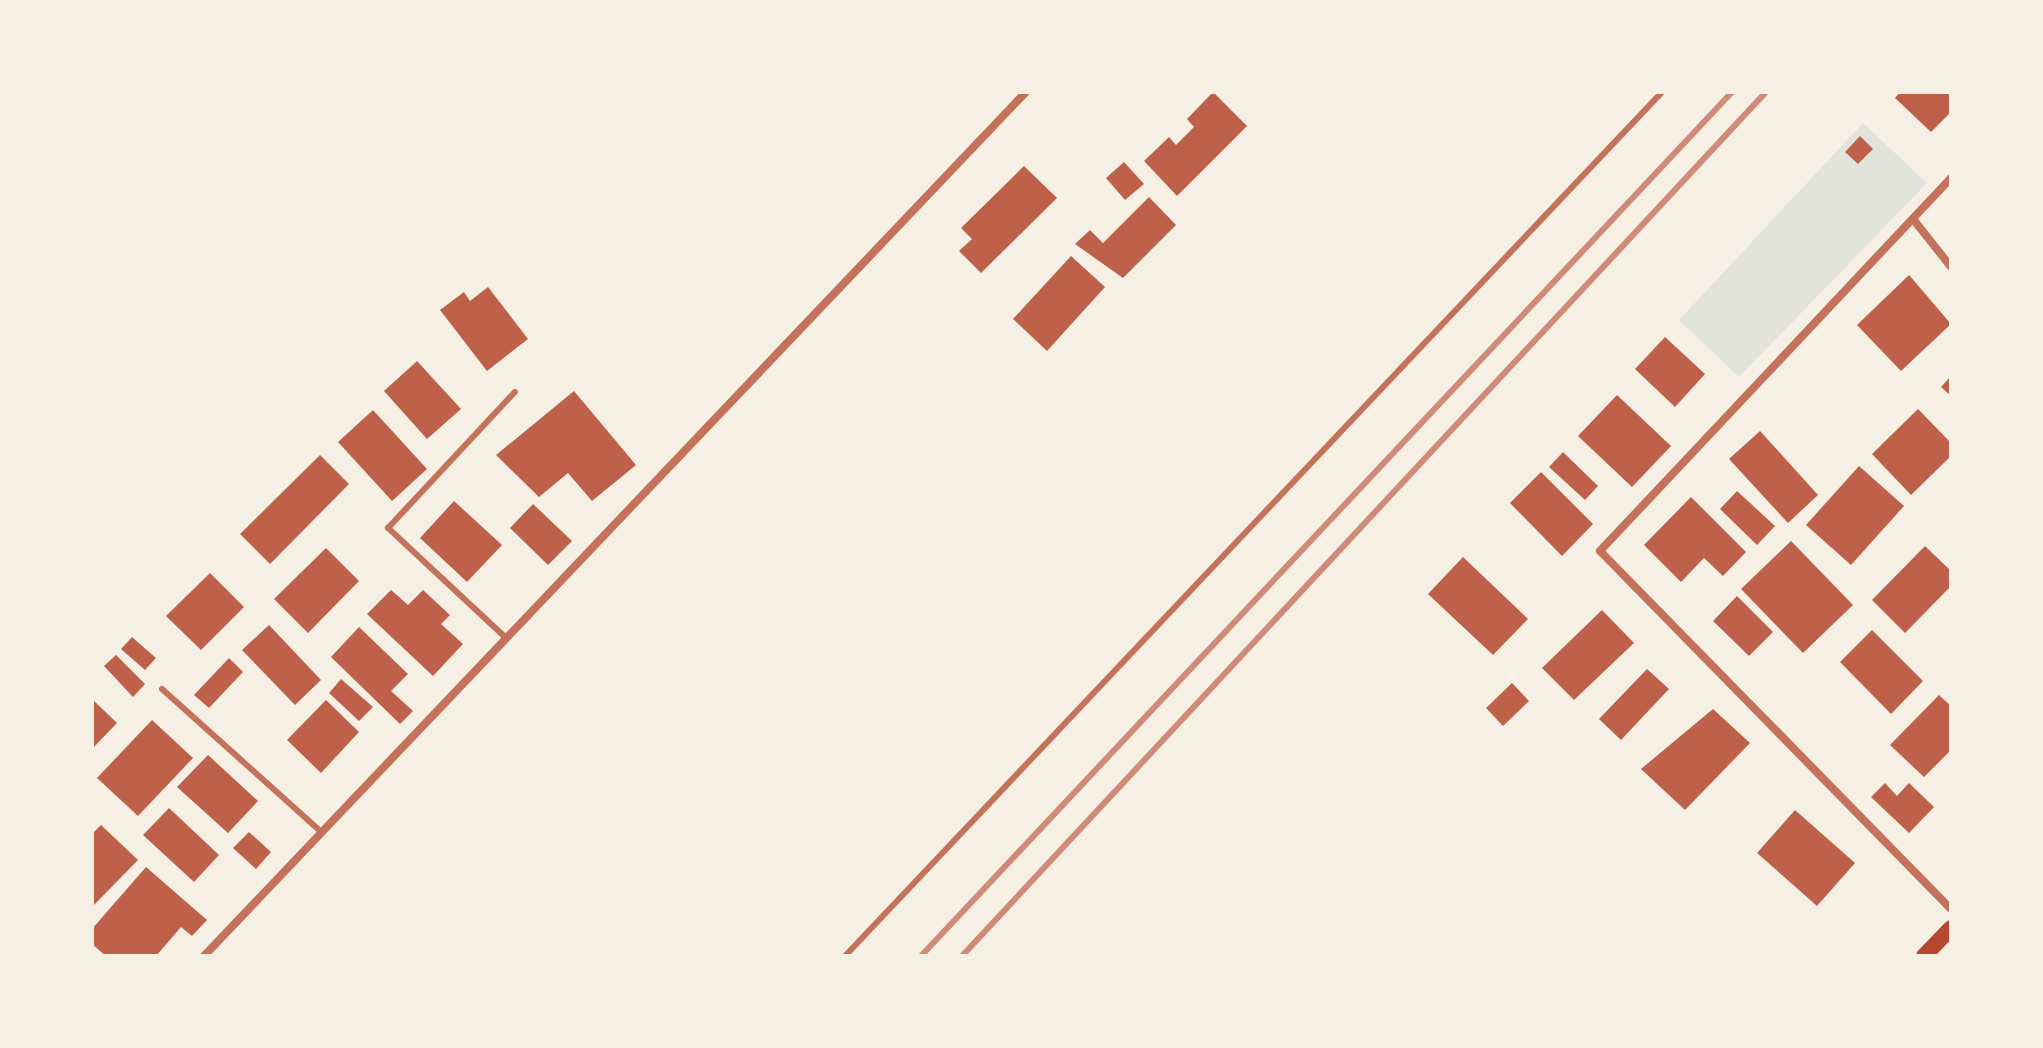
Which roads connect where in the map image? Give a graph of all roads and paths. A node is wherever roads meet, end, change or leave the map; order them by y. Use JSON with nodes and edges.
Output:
{"nodes":[{"id":1,"x":1026,"y":92,"type":"edge"},
{"id":2,"x":1662,"y":92,"type":"edge"},
{"id":3,"x":1951,"y":178,"type":"edge"},
{"id":4,"x":1913,"y":219,"type":"junction"},
{"id":5,"x":1951,"y":267,"type":"edge"},
{"id":6,"x":515,"y":392,"type":"dead end"},
{"id":7,"x":505,"y":637,"type":"junction"},
{"id":8,"x":162,"y":689,"type":"dead end"},
{"id":9,"x":319,"y":830,"type":"junction"},
{"id":10,"x":1951,"y":909,"type":"edge"},
{"id":11,"x":1951,"y":928,"type":"edge"},
{"id":12,"x":204,"y":956,"type":"edge"},
{"id":13,"x":845,"y":956,"type":"edge"},
{"id":14,"x":1924,"y":956,"type":"edge"}],
"edges":[{"from":1,"to":7,"type":"street"},
{"from":2,"to":13,"type":"lane"},
{"from":3,"to":4,"type":"street"},
{"from":4,"to":5,"type":"street"},
{"from":4,"to":10,"type":"street"},
{"from":6,"to":7,"type":"lane"},
{"from":7,"to":9,"type":"street"},
{"from":8,"to":9,"type":"lane"},
{"from":9,"to":12,"type":"street"},
{"from":11,"to":14,"type":"main road"}]}
